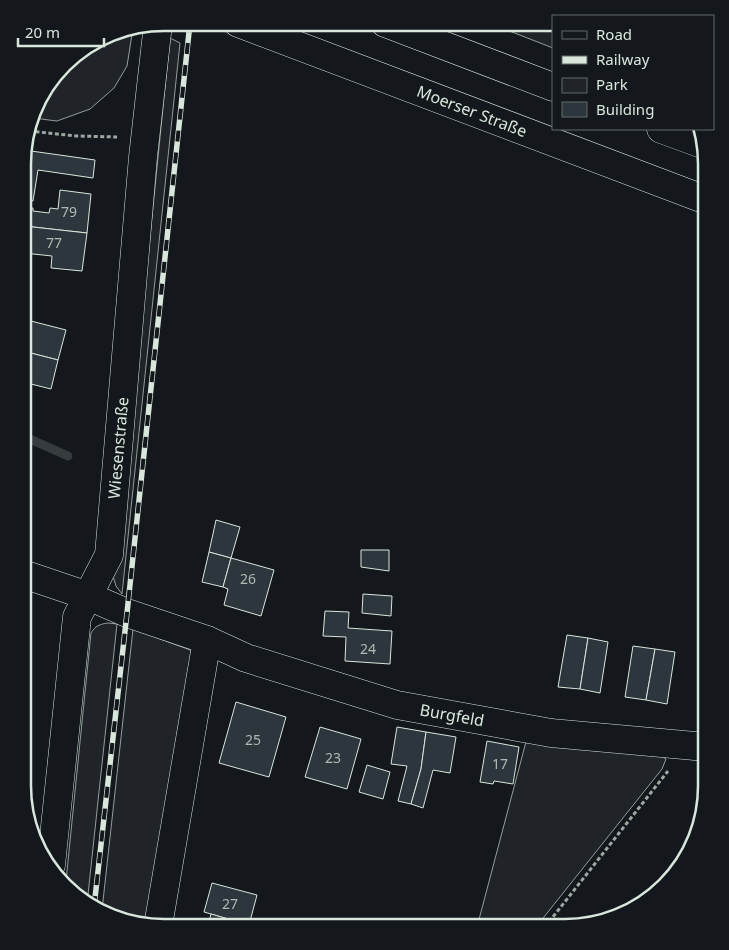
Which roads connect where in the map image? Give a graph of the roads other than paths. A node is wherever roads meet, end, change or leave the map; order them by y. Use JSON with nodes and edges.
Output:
{"nodes":[{"id":1,"x":407,"y":31,"type":"edge"},
{"id":2,"x":157,"y":32,"type":"edge"},
{"id":3,"x":262,"y":32,"type":"edge"},
{"id":4,"x":552,"y":87,"type":"edge"},
{"id":5,"x":664,"y":130,"type":"edge"},
{"id":6,"x":696,"y":142,"type":"edge"},
{"id":7,"x":698,"y":197,"type":"edge"},
{"id":8,"x":31,"y":577,"type":"edge"},
{"id":9,"x":88,"y":596,"type":"junction"},
{"id":10,"x":207,"y":640,"type":"junction"},
{"id":11,"x":698,"y":746,"type":"edge"},
{"id":12,"x":53,"y":858,"type":"edge"},
{"id":13,"x":159,"y":919,"type":"edge"}],
"edges":[{"from":1,"to":4,"type":"main road"},
{"from":2,"to":9,"type":"main road","name":"Wiesenstraße"},
{"from":3,"to":7,"type":"main road","name":"Moerser Straße"},
{"from":5,"to":6,"type":"main road"},
{"from":8,"to":9,"type":"main road","name":"Burgfeld"},
{"from":9,"to":10,"type":"main road","name":"Burgfeld"},
{"from":9,"to":12,"type":"main road","name":"Wiesenstraße"},
{"from":10,"to":11,"type":"main road","name":"Burgfeld"},
{"from":10,"to":13,"type":"main road"}]}
